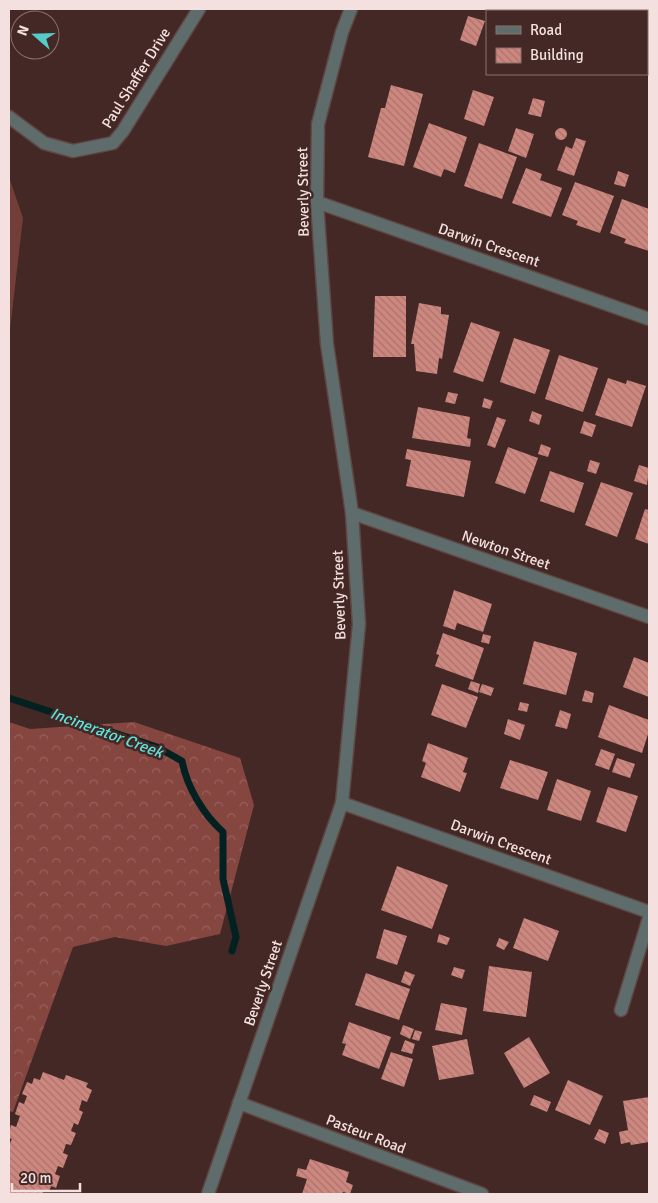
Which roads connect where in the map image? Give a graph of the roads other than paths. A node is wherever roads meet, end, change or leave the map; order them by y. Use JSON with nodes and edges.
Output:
{"nodes":[{"id":1,"x":199,"y":9,"type":"edge"},
{"id":2,"x":351,"y":9,"type":"edge"},
{"id":3,"x":9,"y":117,"type":"edge"},
{"id":4,"x":318,"y":202,"type":"junction"},
{"id":5,"x":649,"y":319,"type":"edge"},
{"id":6,"x":352,"y":513,"type":"junction"},
{"id":7,"x":649,"y":617,"type":"edge"},
{"id":8,"x":342,"y":803,"type":"junction"},
{"id":9,"x":649,"y":912,"type":"edge"},
{"id":10,"x":649,"y":918,"type":"edge"},
{"id":11,"x":621,"y":1010,"type":"dead end"},
{"id":12,"x":239,"y":1103,"type":"junction"},
{"id":13,"x":208,"y":1194,"type":"edge"},
{"id":14,"x":482,"y":1194,"type":"edge"}],
"edges":[{"from":1,"to":3,"type":"street","name":"Paul Shaffer Drive"},
{"from":2,"to":4,"type":"street","name":"Beverly Street"},
{"from":4,"to":5,"type":"street","name":"Darwin Crescent"},
{"from":4,"to":6,"type":"street","name":"Beverly Street"},
{"from":6,"to":7,"type":"street","name":"Newton Street"},
{"from":6,"to":8,"type":"street","name":"Beverly Street"},
{"from":8,"to":9,"type":"street","name":"Darwin Crescent"},
{"from":8,"to":12,"type":"street","name":"Beverly Street"},
{"from":10,"to":11,"type":"street"},
{"from":12,"to":13,"type":"street","name":"Beverly Street"},
{"from":12,"to":14,"type":"street","name":"Pasteur Road"}]}
